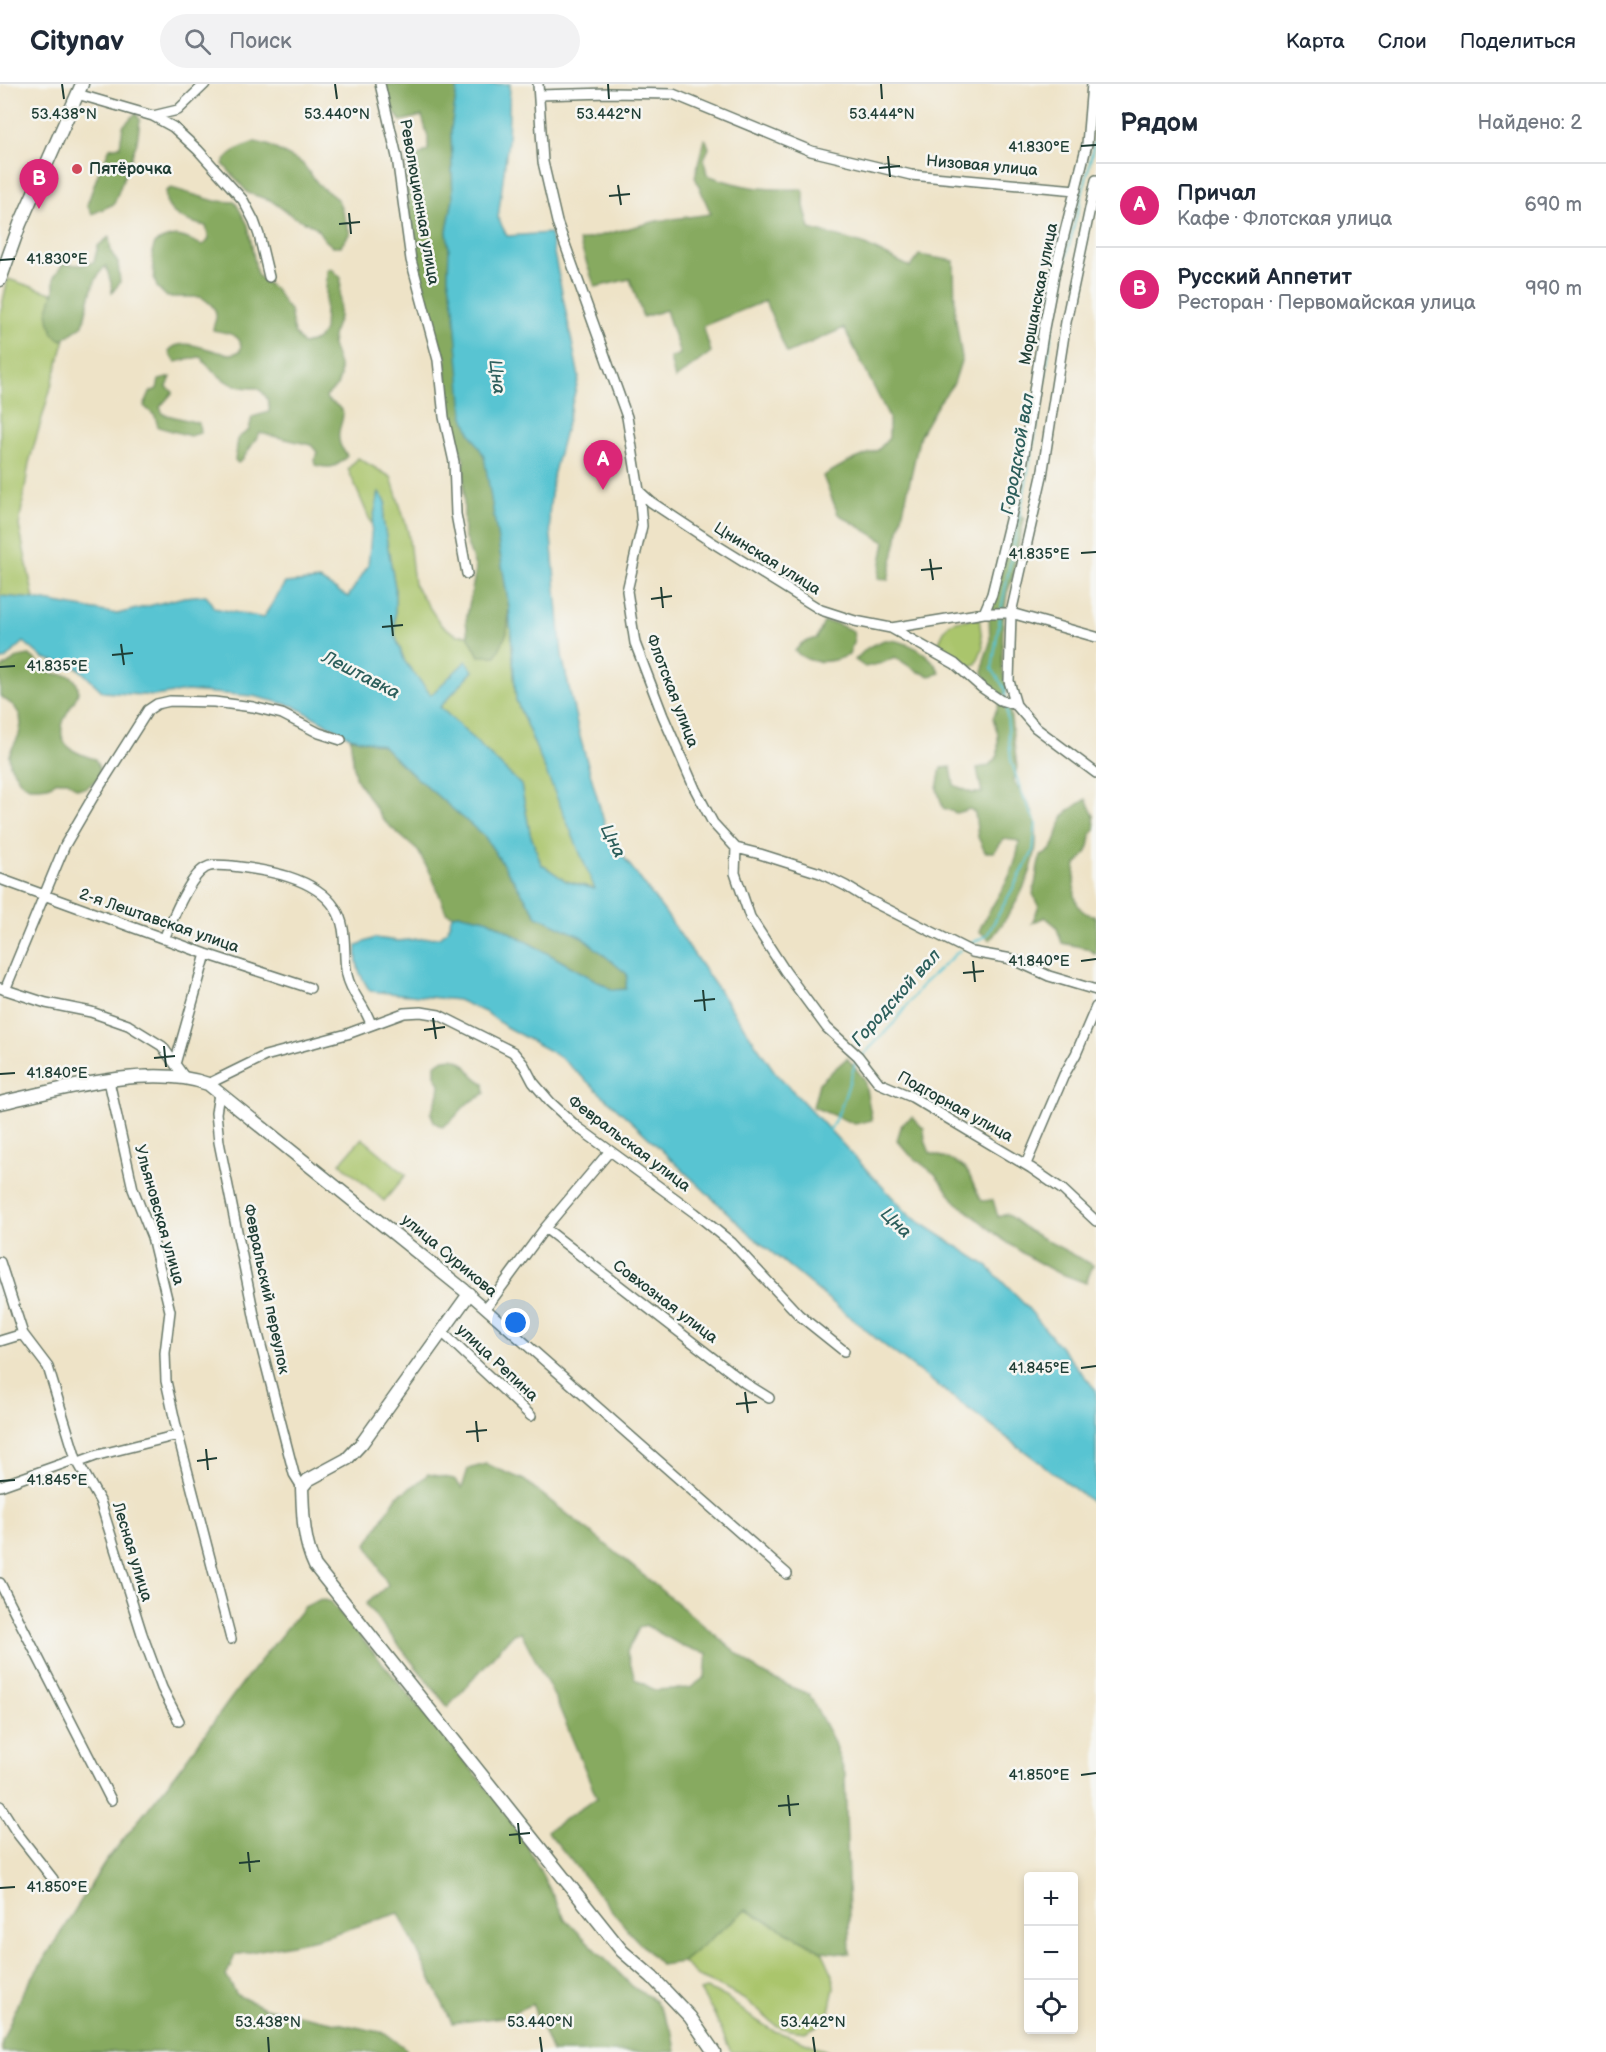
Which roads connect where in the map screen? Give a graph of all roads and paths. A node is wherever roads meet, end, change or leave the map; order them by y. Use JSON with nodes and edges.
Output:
{"nodes":[{"id":1,"x":205,"y":84,"type":"edge"},
{"id":2,"x":380,"y":84,"type":"edge"},
{"id":3,"x":538,"y":84,"type":"edge"},
{"id":4,"x":676,"y":84,"type":"edge"},
{"id":5,"x":1092,"y":84,"type":"edge"},
{"id":6,"x":79,"y":89,"type":"edge"},
{"id":7,"x":673,"y":94,"type":"junction"},
{"id":8,"x":539,"y":95,"type":"junction"},
{"id":9,"x":153,"y":116,"type":"junction"},
{"id":10,"x":1096,"y":180,"type":"edge"},
{"id":11,"x":1076,"y":190,"type":"junction"},
{"id":12,"x":269,"y":277,"type":"dead end"},
{"id":13,"x":0,"y":280,"type":"edge"},
{"id":14,"x":639,"y":491,"type":"junction"},
{"id":15,"x":467,"y":574,"type":"dead end"},
{"id":16,"x":984,"y":613,"type":"junction"},
{"id":17,"x":1003,"y":613,"type":"junction"},
{"id":18,"x":891,"y":628,"type":"junction"},
{"id":19,"x":1096,"y":637,"type":"edge"},
{"id":20,"x":1016,"y":705,"type":"junction"},
{"id":21,"x":341,"y":740,"type":"dead end"},
{"id":22,"x":1096,"y":773,"type":"edge"},
{"id":23,"x":736,"y":848,"type":"junction"},
{"id":24,"x":0,"y":879,"type":"edge"},
{"id":25,"x":44,"y":896,"type":"junction"},
{"id":26,"x":165,"y":939,"type":"junction"},
{"id":27,"x":206,"y":954,"type":"junction"},
{"id":28,"x":310,"y":988,"type":"dead end"},
{"id":29,"x":2,"y":989,"type":"edge"},
{"id":30,"x":1096,"y":990,"type":"edge"},
{"id":31,"x":1096,"y":1007,"type":"edge"},
{"id":32,"x":371,"y":1024,"type":"junction"},
{"id":33,"x":175,"y":1064,"type":"junction"},
{"id":34,"x":185,"y":1078,"type":"junction"},
{"id":35,"x":109,"y":1081,"type":"junction"},
{"id":36,"x":208,"y":1084,"type":"junction"},
{"id":37,"x":219,"y":1094,"type":"junction"},
{"id":38,"x":0,"y":1103,"type":"edge"},
{"id":39,"x":609,"y":1152,"type":"junction"},
{"id":40,"x":1026,"y":1164,"type":"junction"},
{"id":41,"x":1096,"y":1221,"type":"edge"},
{"id":42,"x":545,"y":1228,"type":"junction"},
{"id":43,"x":0,"y":1262,"type":"edge"},
{"id":44,"x":469,"y":1294,"type":"junction"},
{"id":45,"x":486,"y":1308,"type":"junction"},
{"id":46,"x":442,"y":1332,"type":"junction"},
{"id":47,"x":23,"y":1334,"type":"junction"},
{"id":48,"x":0,"y":1341,"type":"edge"},
{"id":49,"x":844,"y":1351,"type":"dead end"},
{"id":50,"x":769,"y":1398,"type":"dead end"},
{"id":51,"x":531,"y":1416,"type":"dead end"},
{"id":52,"x":178,"y":1435,"type":"junction"},
{"id":53,"x":77,"y":1460,"type":"junction"},
{"id":54,"x":0,"y":1486,"type":"edge"},
{"id":55,"x":302,"y":1487,"type":"junction"},
{"id":56,"x":787,"y":1574,"type":"dead end"},
{"id":57,"x":0,"y":1583,"type":"edge"},
{"id":58,"x":231,"y":1639,"type":"dead end"},
{"id":59,"x":179,"y":1720,"type":"dead end"},
{"id":60,"x":111,"y":1800,"type":"dead end"},
{"id":61,"x":0,"y":1806,"type":"edge"},
{"id":62,"x":53,"y":1880,"type":"dead end"},
{"id":63,"x":714,"y":2052,"type":"edge"}],
"edges":[{"from":1,"to":9,"type":"street"},
{"from":2,"to":15,"type":"street","name":"Революционная улица"},
{"from":3,"to":8,"type":"street","name":"Флотская улица"},
{"from":4,"to":7,"type":"street"},
{"from":5,"to":11,"type":"street","name":"Моршанская улица"},
{"from":6,"to":9,"type":"street"},
{"from":6,"to":13,"type":"street"},
{"from":7,"to":8,"type":"street","name":"Низовая улица"},
{"from":7,"to":11,"type":"street","name":"Низовая улица"},
{"from":8,"to":14,"type":"street","name":"Флотская улица"},
{"from":9,"to":12,"type":"street"},
{"from":10,"to":17,"type":"street","name":"Моршанская улица"},
{"from":11,"to":16,"type":"street","name":"Моршанская улица"},
{"from":14,"to":18,"type":"street","name":"Цнинская улица"},
{"from":14,"to":23,"type":"street","name":"Флотская улица"},
{"from":16,"to":17,"type":"street","name":"Цнинская улица"},
{"from":16,"to":18,"type":"street","name":"Цнинская улица"},
{"from":17,"to":19,"type":"street","name":"Цнинская улица"},
{"from":17,"to":20,"type":"street","name":"Моршанская улица"},
{"from":18,"to":20,"type":"street","name":"Цнинская улица"},
{"from":20,"to":22,"type":"street","name":"Цнинская улица"},
{"from":21,"to":25,"type":"street"},
{"from":23,"to":30,"type":"street"},
{"from":23,"to":40,"type":"street","name":"Подгорная улица"},
{"from":24,"to":25,"type":"street","name":"2-я Лештавская улица"},
{"from":25,"to":26,"type":"street","name":"2-я Лештавская улица"},
{"from":25,"to":29,"type":"street"},
{"from":26,"to":27,"type":"street","name":"2-я Лештавская улица"},
{"from":26,"to":32,"type":"street"},
{"from":27,"to":28,"type":"street","name":"2-я Лештавская улица"},
{"from":27,"to":33,"type":"street"},
{"from":29,"to":33,"type":"street"},
{"from":31,"to":40,"type":"street"},
{"from":32,"to":36,"type":"street","name":"Февральская улица"},
{"from":32,"to":39,"type":"street","name":"Февральская улица"},
{"from":33,"to":34,"type":"street"},
{"from":34,"to":35,"type":"street","name":"улица Сурикова"},
{"from":34,"to":36,"type":"street","name":"улица Сурикова"},
{"from":35,"to":38,"type":"street","name":"улица Сурикова"},
{"from":35,"to":52,"type":"street","name":"Ульяновская улица"},
{"from":36,"to":37,"type":"street","name":"улица Сурикова"},
{"from":37,"to":44,"type":"street","name":"улица Сурикова"},
{"from":37,"to":55,"type":"street","name":"Февральский переулок"},
{"from":39,"to":42,"type":"street"},
{"from":39,"to":49,"type":"street","name":"Февральская улица"},
{"from":40,"to":41,"type":"street","name":"Подгорная улица"},
{"from":42,"to":45,"type":"street"},
{"from":42,"to":50,"type":"street","name":"Совхозная улица"},
{"from":43,"to":47,"type":"street","name":"Лесная улица"},
{"from":44,"to":45,"type":"street","name":"улица Сурикова"},
{"from":44,"to":46,"type":"street"},
{"from":45,"to":56,"type":"street","name":"улица Сурикова"},
{"from":46,"to":51,"type":"street","name":"улица Репина"},
{"from":46,"to":55,"type":"street"},
{"from":47,"to":48,"type":"street"},
{"from":47,"to":53,"type":"street","name":"Лесная улица"},
{"from":52,"to":53,"type":"street"},
{"from":52,"to":58,"type":"street","name":"Ульяновская улица"},
{"from":53,"to":54,"type":"street"},
{"from":53,"to":59,"type":"street","name":"Лесная улица"},
{"from":55,"to":63,"type":"street"},
{"from":57,"to":60,"type":"street"},
{"from":61,"to":62,"type":"street"}]}
